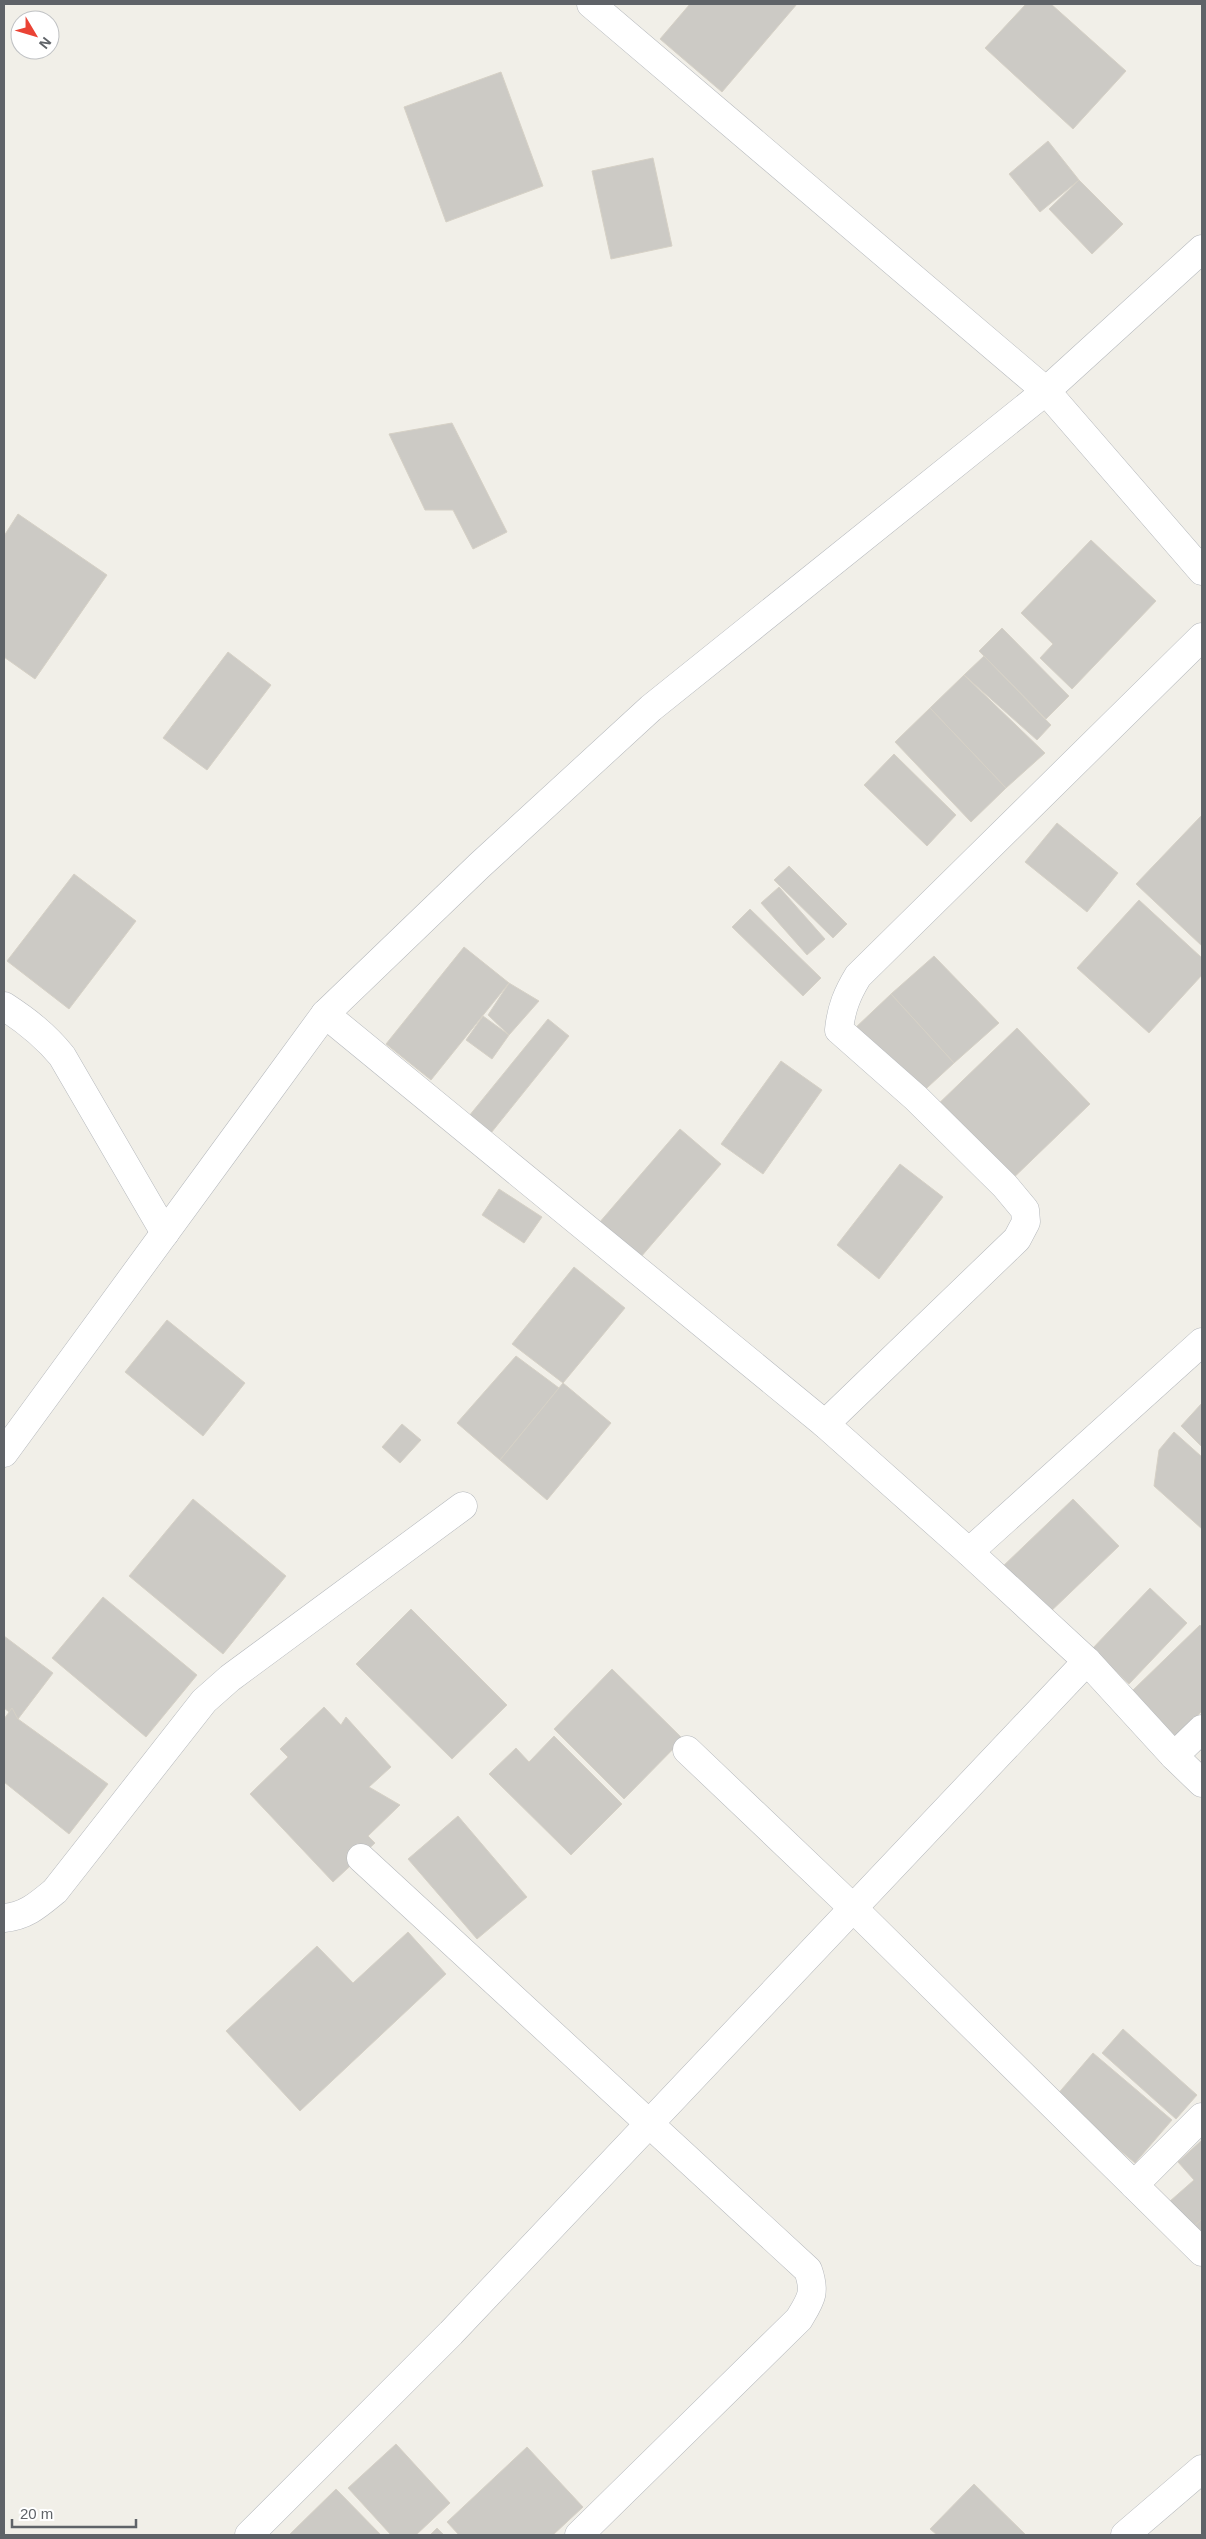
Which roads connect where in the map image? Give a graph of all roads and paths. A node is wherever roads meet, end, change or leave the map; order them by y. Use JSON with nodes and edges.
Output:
{"nodes":[{"id":1,"x":591,"y":4,"type":"edge"},
{"id":2,"x":1202,"y":249,"type":"edge"},
{"id":3,"x":1046,"y":391,"type":"junction"},
{"id":4,"x":1202,"y":571,"type":"edge"},
{"id":5,"x":1202,"y":637,"type":"edge"},
{"id":6,"x":4,"y":1006,"type":"edge"},
{"id":7,"x":325,"y":1014,"type":"junction"},
{"id":8,"x":165,"y":1233,"type":"junction"},
{"id":9,"x":1202,"y":1342,"type":"edge"},
{"id":10,"x":825,"y":1424,"type":"junction"},
{"id":11,"x":4,"y":1453,"type":"edge"},
{"id":12,"x":463,"y":1506,"type":"dead end"},
{"id":13,"x":969,"y":1552,"type":"junction"},
{"id":14,"x":1087,"y":1661,"type":"junction"},
{"id":15,"x":1202,"y":1728,"type":"edge"},
{"id":16,"x":687,"y":1750,"type":"dead end"},
{"id":17,"x":1174,"y":1756,"type":"junction"},
{"id":18,"x":1202,"y":1783,"type":"edge"},
{"id":19,"x":360,"y":1858,"type":"dead end"},
{"id":20,"x":853,"y":1908,"type":"junction"},
{"id":21,"x":4,"y":1918,"type":"edge"},
{"id":22,"x":1202,"y":2117,"type":"edge"},
{"id":23,"x":648,"y":2124,"type":"junction"},
{"id":24,"x":1134,"y":2185,"type":"junction"},
{"id":25,"x":1202,"y":2252,"type":"edge"},
{"id":26,"x":1202,"y":2469,"type":"edge"},
{"id":27,"x":249,"y":2535,"type":"edge"},
{"id":28,"x":579,"y":2535,"type":"edge"},
{"id":29,"x":1125,"y":2535,"type":"edge"}],
"edges":[{"from":1,"to":3,"type":"street"},
{"from":2,"to":3,"type":"street"},
{"from":3,"to":4,"type":"street"},
{"from":3,"to":7,"type":"street"},
{"from":5,"to":10,"type":"street"},
{"from":6,"to":8,"type":"street"},
{"from":7,"to":8,"type":"street"},
{"from":7,"to":10,"type":"street"},
{"from":8,"to":11,"type":"street"},
{"from":9,"to":13,"type":"street"},
{"from":10,"to":13,"type":"street"},
{"from":12,"to":21,"type":"street"},
{"from":13,"to":14,"type":"street"},
{"from":14,"to":17,"type":"street"},
{"from":14,"to":20,"type":"street"},
{"from":15,"to":17,"type":"street"},
{"from":16,"to":20,"type":"street"},
{"from":17,"to":18,"type":"street"},
{"from":19,"to":23,"type":"street"},
{"from":20,"to":23,"type":"street"},
{"from":20,"to":24,"type":"street"},
{"from":22,"to":24,"type":"street"},
{"from":23,"to":27,"type":"street"},
{"from":23,"to":28,"type":"street"},
{"from":24,"to":25,"type":"street"},
{"from":26,"to":29,"type":"street"}]}
